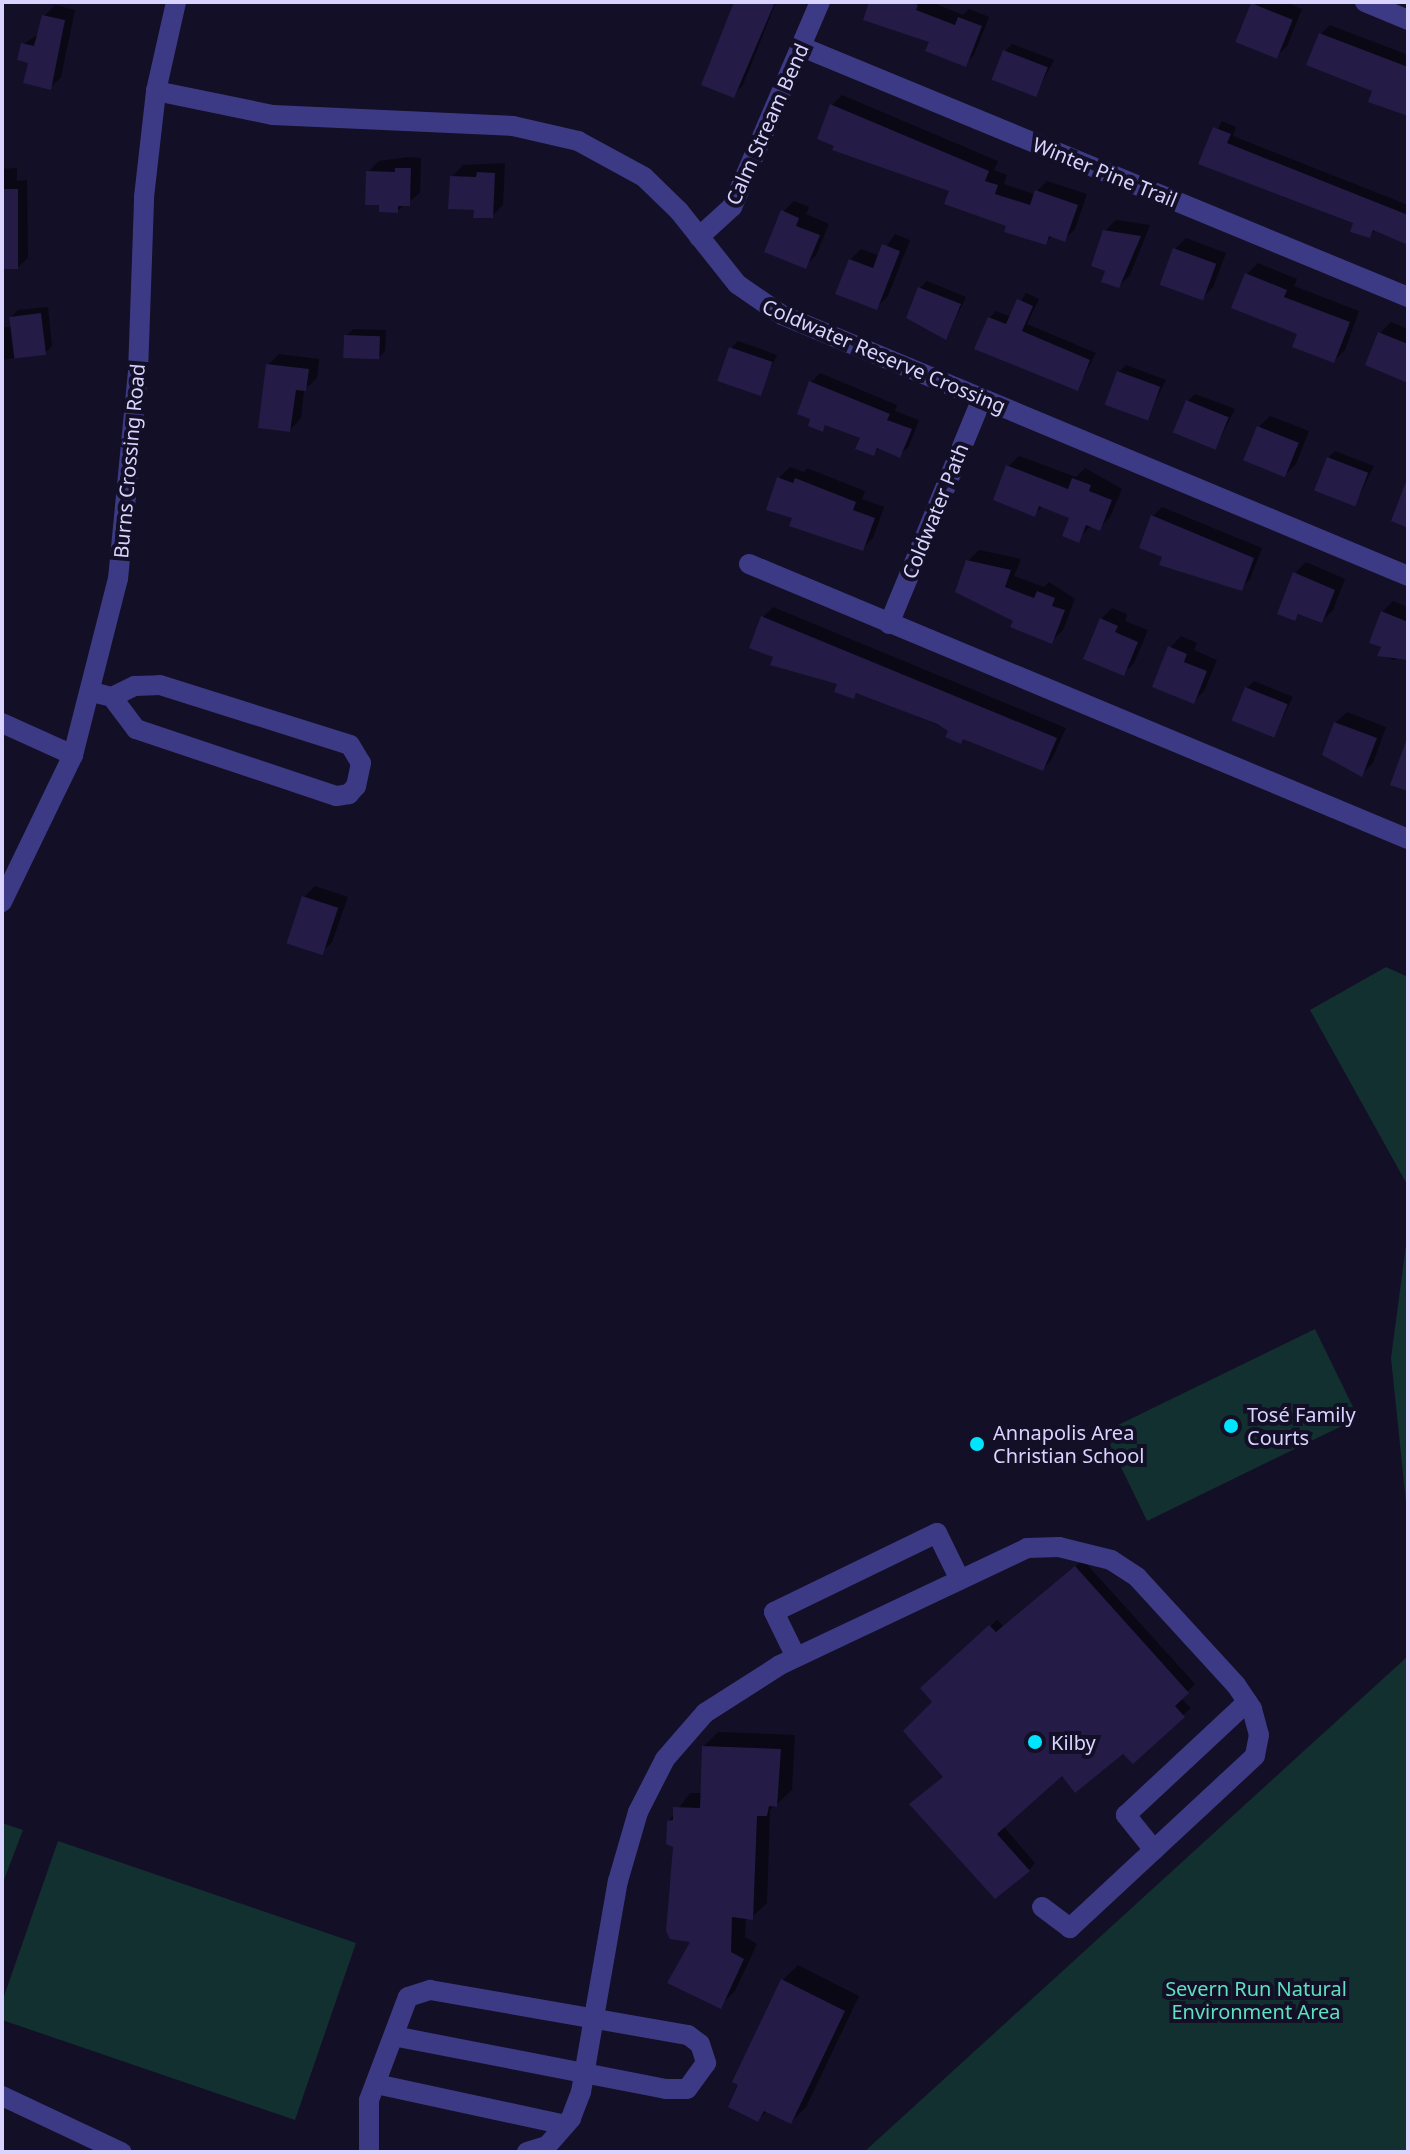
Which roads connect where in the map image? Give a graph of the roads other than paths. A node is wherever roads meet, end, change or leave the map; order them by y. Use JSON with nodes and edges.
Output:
{"nodes":[{"id":1,"x":176,"y":2,"type":"edge"},
{"id":2,"x":820,"y":2,"type":"edge"},
{"id":3,"x":1365,"y":2,"type":"edge"},
{"id":4,"x":1408,"y":20,"type":"edge"},
{"id":5,"x":802,"y":47,"type":"junction"},
{"id":6,"x":156,"y":91,"type":"junction"},
{"id":7,"x":699,"y":237,"type":"junction"},
{"id":8,"x":1408,"y":297,"type":"edge"},
{"id":9,"x":982,"y":398,"type":"junction"},
{"id":10,"x":749,"y":564,"type":"dead end"},
{"id":11,"x":1408,"y":576,"type":"edge"},
{"id":12,"x":889,"y":624,"type":"junction"},
{"id":13,"x":102,"y":695,"type":"junction"},
{"id":14,"x":2,"y":723,"type":"edge"},
{"id":15,"x":73,"y":755,"type":"junction"},
{"id":16,"x":1408,"y":839,"type":"edge"},
{"id":17,"x":2,"y":902,"type":"edge"},
{"id":18,"x":960,"y":1580,"type":"junction"},
{"id":19,"x":796,"y":1657,"type":"junction"},
{"id":20,"x":1247,"y":1702,"type":"junction"},
{"id":21,"x":1154,"y":1850,"type":"junction"},
{"id":22,"x":1042,"y":1907,"type":"dead end"},
{"id":23,"x":594,"y":2019,"type":"junction"},
{"id":24,"x":394,"y":2036,"type":"junction"},
{"id":25,"x":584,"y":2074,"type":"junction"},
{"id":26,"x":376,"y":2084,"type":"junction"},
{"id":27,"x":2,"y":2096,"type":"edge"},
{"id":28,"x":565,"y":2125,"type":"junction"},
{"id":29,"x":121,"y":2152,"type":"edge"},
{"id":30,"x":369,"y":2152,"type":"edge"},
{"id":31,"x":527,"y":2152,"type":"edge"}],
"edges":[{"from":1,"to":6,"type":"street","name":"Burns Crossing Road"},
{"from":2,"to":5,"type":"street","name":"Calm Stream Bend"},
{"from":3,"to":4,"type":"street"},
{"from":5,"to":7,"type":"street","name":"Calm Stream Bend"},
{"from":5,"to":8,"type":"street","name":"Winter Pine Trail"},
{"from":6,"to":7,"type":"street","name":"Coldwater Reserve Crossing"},
{"from":6,"to":13,"type":"street","name":"Burns Crossing Road"},
{"from":7,"to":9,"type":"street","name":"Coldwater Reserve Crossing"},
{"from":9,"to":11,"type":"street","name":"Coldwater Reserve Crossing"},
{"from":9,"to":12,"type":"street","name":"Coldwater Path"},
{"from":10,"to":12,"type":"street"},
{"from":12,"to":16,"type":"street"},
{"from":13,"to":13,"type":"street"},
{"from":13,"to":15,"type":"street","name":"Burns Crossing Road"},
{"from":14,"to":15,"type":"street"},
{"from":15,"to":17,"type":"street","name":"Burns Crossing Road"},
{"from":18,"to":19,"type":"street"},
{"from":18,"to":19,"type":"street"},
{"from":18,"to":20,"type":"street"},
{"from":19,"to":23,"type":"street"},
{"from":20,"to":21,"type":"street"},
{"from":20,"to":21,"type":"street"},
{"from":21,"to":22,"type":"street"},
{"from":23,"to":24,"type":"street"},
{"from":23,"to":25,"type":"street"},
{"from":23,"to":25,"type":"street"},
{"from":24,"to":25,"type":"street"},
{"from":24,"to":26,"type":"street"},
{"from":25,"to":28,"type":"street"},
{"from":26,"to":28,"type":"street"},
{"from":26,"to":30,"type":"street"},
{"from":27,"to":29,"type":"street"},
{"from":28,"to":31,"type":"street"}]}
